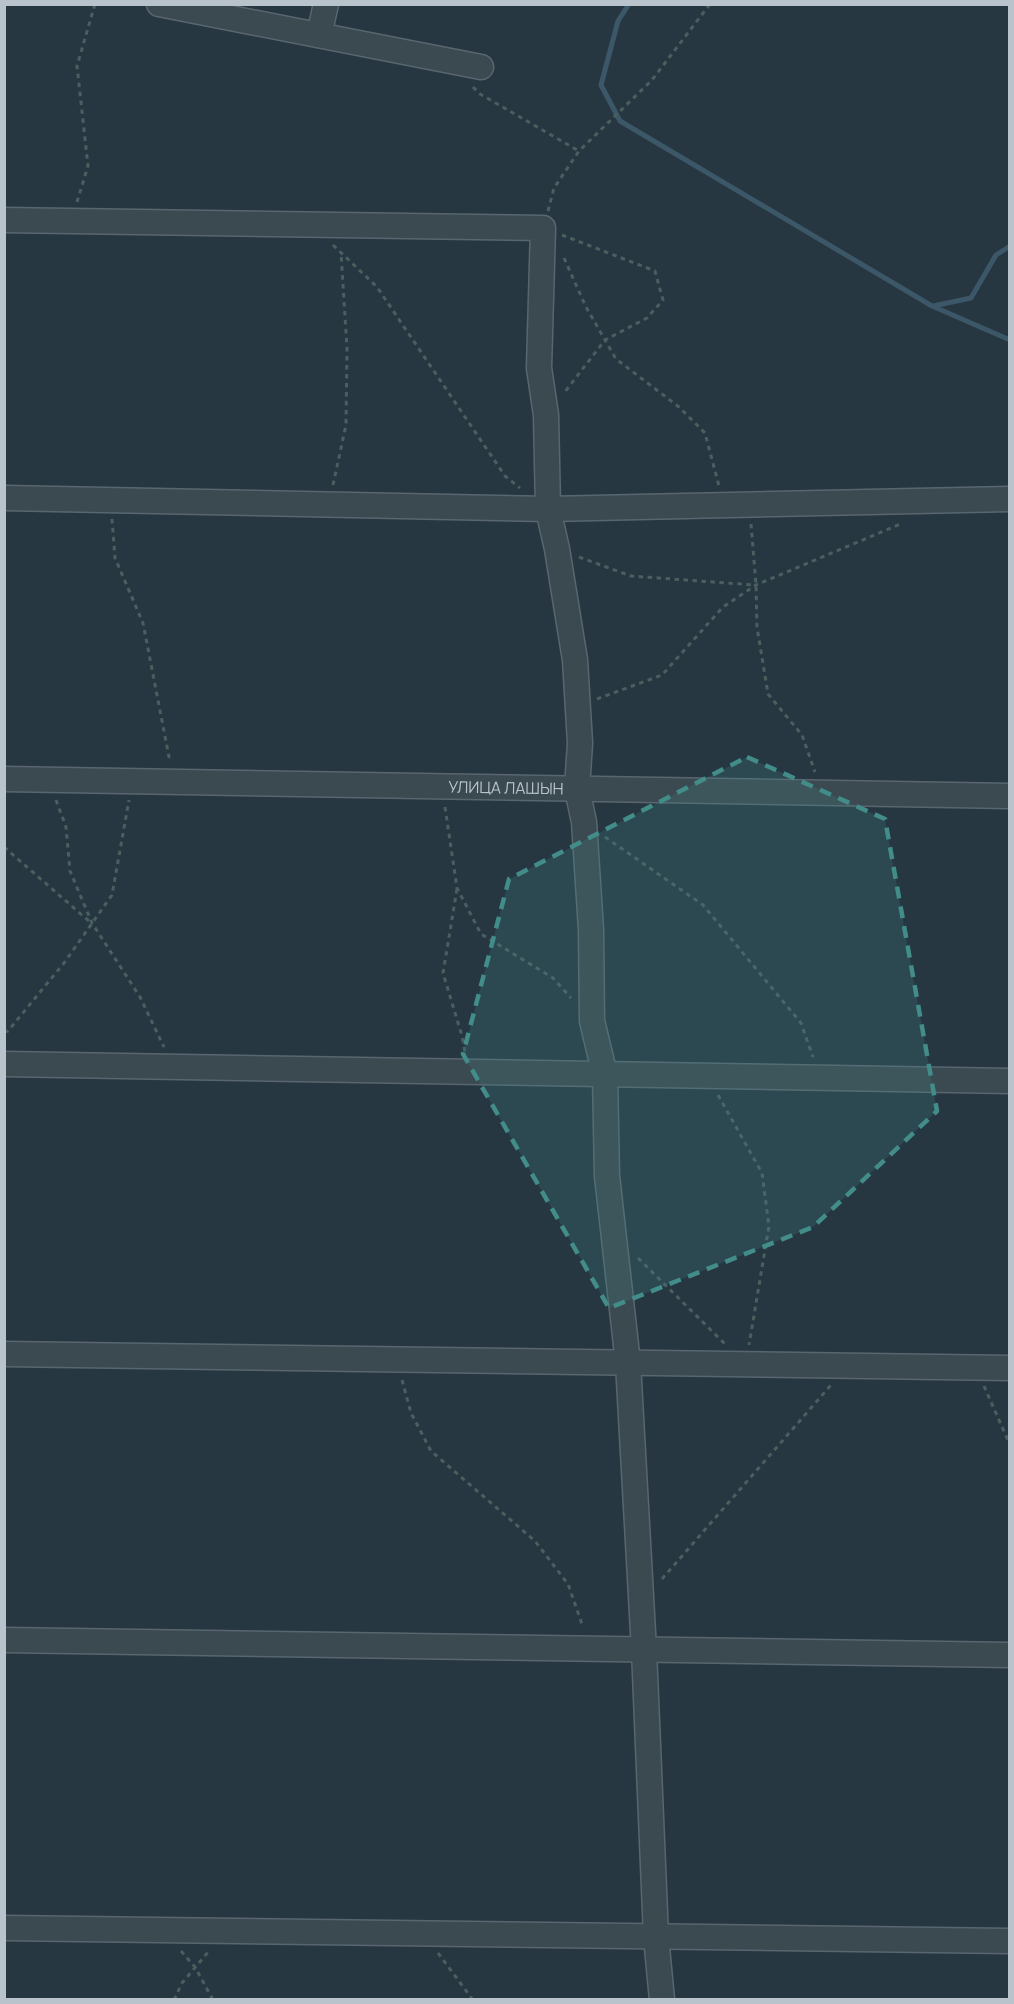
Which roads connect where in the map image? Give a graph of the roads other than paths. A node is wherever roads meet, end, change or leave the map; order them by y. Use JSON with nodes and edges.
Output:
{"nodes":[{"id":1,"x":159,"y":4,"type":"edge"},
{"id":2,"x":326,"y":4,"type":"edge"},
{"id":3,"x":319,"y":35,"type":"junction"},
{"id":4,"x":481,"y":67,"type":"dead end"},
{"id":5,"x":4,"y":220,"type":"edge"},
{"id":6,"x":4,"y":498,"type":"edge"},
{"id":7,"x":1010,"y":499,"type":"edge"},
{"id":8,"x":548,"y":509,"type":"junction"},
{"id":9,"x":4,"y":779,"type":"edge"},
{"id":10,"x":578,"y":789,"type":"junction"},
{"id":11,"x":1010,"y":796,"type":"edge"},
{"id":12,"x":4,"y":1064,"type":"edge"},
{"id":13,"x":605,"y":1075,"type":"junction"},
{"id":14,"x":1010,"y":1082,"type":"edge"},
{"id":15,"x":4,"y":1354,"type":"edge"},
{"id":16,"x":628,"y":1363,"type":"junction"},
{"id":17,"x":1010,"y":1368,"type":"edge"},
{"id":18,"x":4,"y":1640,"type":"edge"},
{"id":19,"x":644,"y":1650,"type":"junction"},
{"id":20,"x":1010,"y":1655,"type":"edge"},
{"id":21,"x":4,"y":1928,"type":"edge"},
{"id":22,"x":656,"y":1936,"type":"junction"},
{"id":23,"x":1010,"y":1941,"type":"edge"},
{"id":24,"x":662,"y":2000,"type":"edge"}],
"edges":[{"from":1,"to":3,"type":"street"},
{"from":2,"to":3,"type":"street"},
{"from":3,"to":4,"type":"street"},
{"from":5,"to":8,"type":"street"},
{"from":6,"to":8,"type":"street"},
{"from":7,"to":8,"type":"street"},
{"from":8,"to":10,"type":"street"},
{"from":9,"to":10,"type":"street","name":"УЛИЦА ЛАШЫН"},
{"from":10,"to":11,"type":"street","name":"УЛИЦА ЛАШЫН"},
{"from":10,"to":13,"type":"street"},
{"from":12,"to":13,"type":"street"},
{"from":13,"to":14,"type":"street"},
{"from":13,"to":16,"type":"street"},
{"from":15,"to":16,"type":"street"},
{"from":16,"to":17,"type":"street"},
{"from":16,"to":19,"type":"street"},
{"from":18,"to":19,"type":"street"},
{"from":19,"to":20,"type":"street"},
{"from":19,"to":22,"type":"street"},
{"from":21,"to":22,"type":"street"},
{"from":22,"to":23,"type":"street"},
{"from":22,"to":24,"type":"street"}]}
